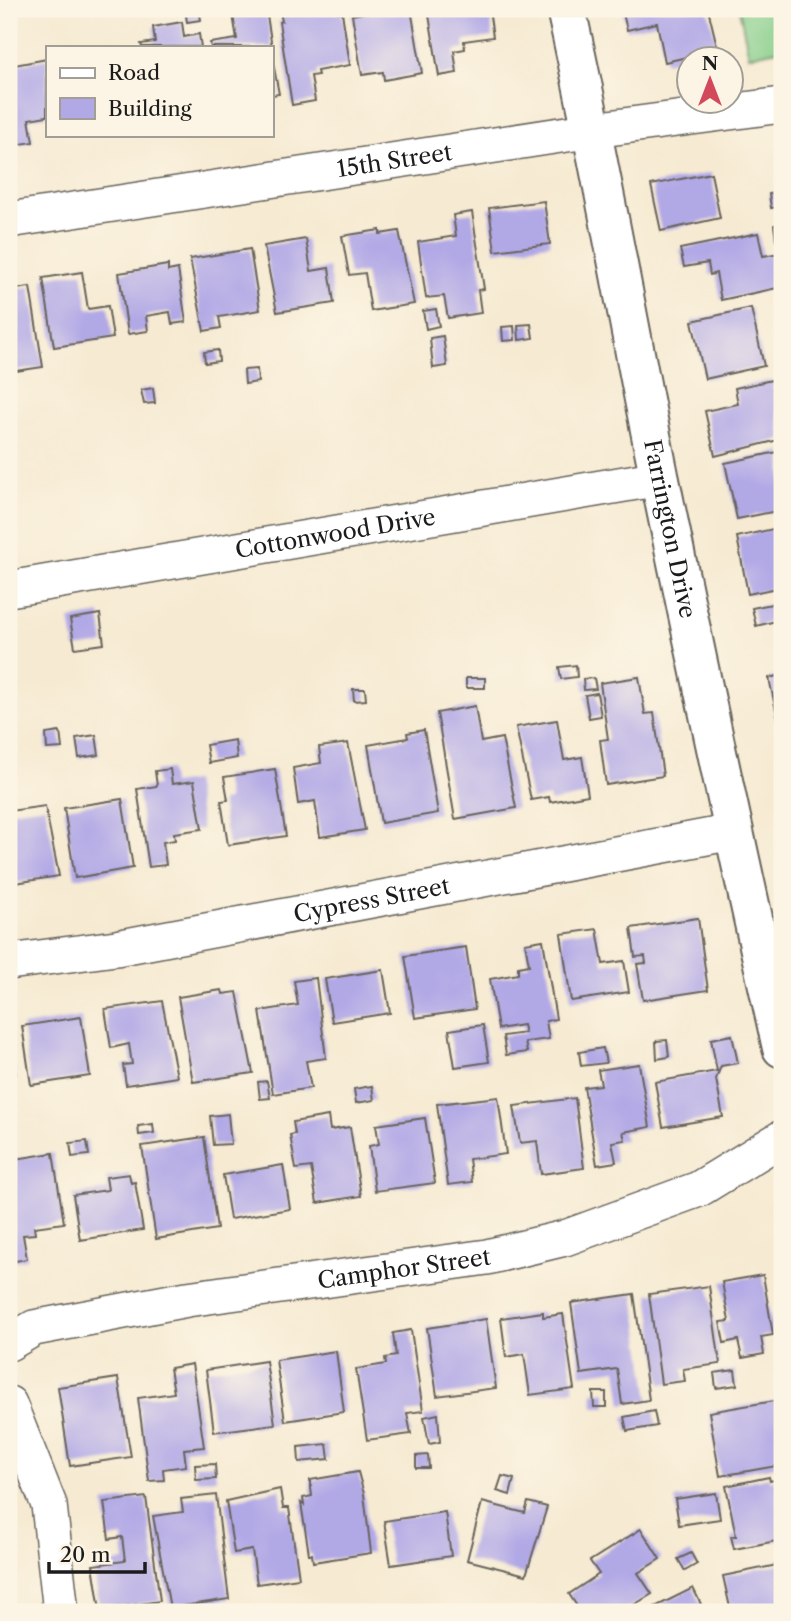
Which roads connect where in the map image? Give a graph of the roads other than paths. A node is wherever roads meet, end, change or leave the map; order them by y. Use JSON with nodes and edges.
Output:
{"nodes":[{"id":1,"x":566,"y":9,"type":"edge"},
{"id":2,"x":782,"y":105,"type":"edge"},
{"id":3,"x":593,"y":130,"type":"junction"},
{"id":4,"x":9,"y":220,"type":"edge"},
{"id":5,"x":660,"y":478,"type":"junction"},
{"id":6,"x":9,"y":589,"type":"edge"},
{"id":7,"x":733,"y":832,"type":"junction"},
{"id":8,"x":9,"y":962,"type":"edge"},
{"id":9,"x":782,"y":1048,"type":"edge"},
{"id":10,"x":782,"y":1138,"type":"edge"},
{"id":11,"x":9,"y":1343,"type":"edge"},
{"id":12,"x":9,"y":1404,"type":"edge"},
{"id":13,"x":61,"y":1612,"type":"edge"}],
"edges":[{"from":1,"to":3,"type":"street","name":"Farrington Drive"},
{"from":2,"to":3,"type":"street","name":"15th Street"},
{"from":3,"to":4,"type":"street","name":"15th Street"},
{"from":3,"to":5,"type":"street","name":"Farrington Drive"},
{"from":5,"to":6,"type":"street","name":"Cottonwood Drive"},
{"from":5,"to":7,"type":"street","name":"Farrington Drive"},
{"from":7,"to":8,"type":"street","name":"Cypress Street"},
{"from":7,"to":9,"type":"street","name":"Farrington Drive"},
{"from":10,"to":11,"type":"street","name":"Camphor Street"},
{"from":12,"to":13,"type":"street"}]}
